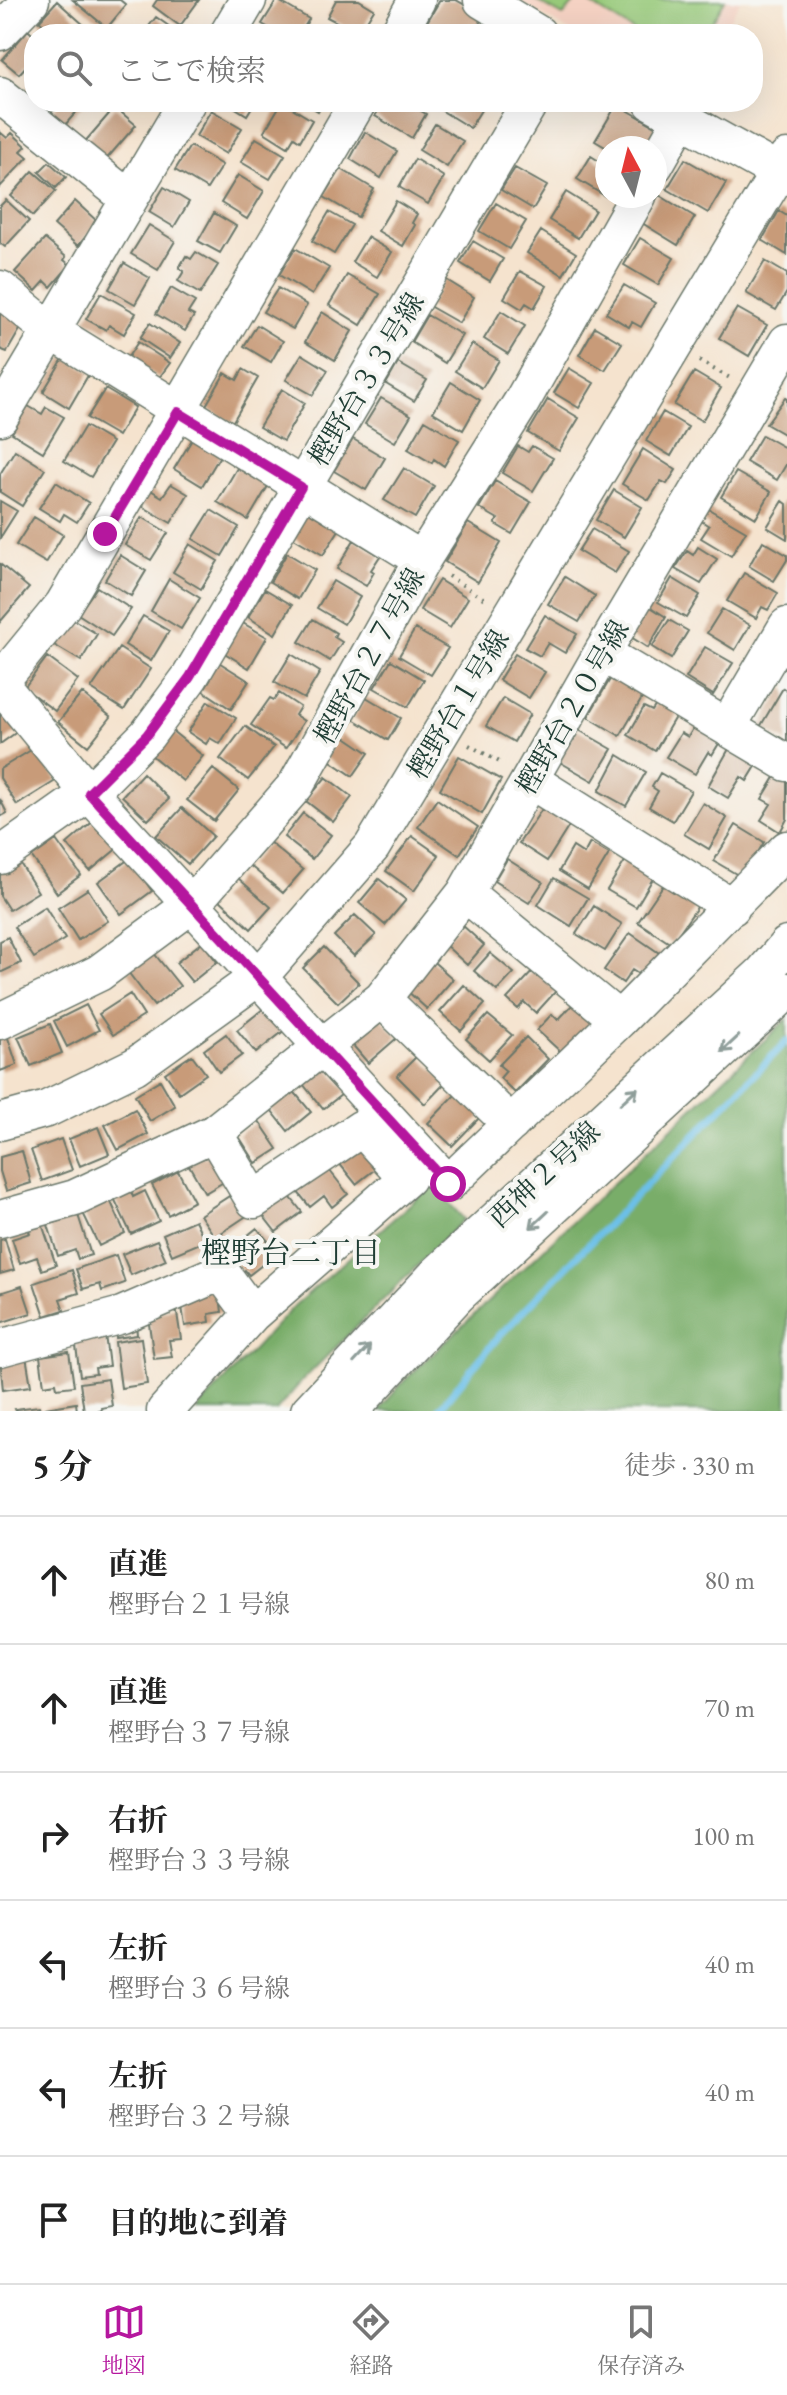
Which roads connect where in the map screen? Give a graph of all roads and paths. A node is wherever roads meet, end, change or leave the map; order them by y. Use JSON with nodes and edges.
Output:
{"nodes":[{"id":1,"x":31,"y":0,"type":"edge"},
{"id":2,"x":248,"y":0,"type":"edge"},
{"id":3,"x":417,"y":0,"type":"edge"},
{"id":4,"x":482,"y":0,"type":"edge"},
{"id":5,"x":234,"y":24,"type":"edge"},
{"id":6,"x":404,"y":24,"type":"edge"},
{"id":7,"x":522,"y":24,"type":"edge"},
{"id":8,"x":0,"y":32,"type":"edge"},
{"id":9,"x":0,"y":95,"type":"edge"},
{"id":10,"x":181,"y":112,"type":"edge"},
{"id":11,"x":352,"y":112,"type":"edge"},
{"id":12,"x":524,"y":112,"type":"edge"},
{"id":13,"x":666,"y":112,"type":"edge"},
{"id":14,"x":668,"y":112,"type":"edge"},
{"id":15,"x":661,"y":136,"type":"edge"},
{"id":16,"x":783,"y":165,"type":"edge"},
{"id":17,"x":129,"y":199,"type":"junction"},
{"id":18,"x":631,"y":208,"type":"edge"},
{"id":19,"x":0,"y":289,"type":"edge"},
{"id":20,"x":51,"y":331,"type":"junction"},
{"id":21,"x":787,"y":342,"type":"edge"},
{"id":22,"x":673,"y":347,"type":"junction"},
{"id":23,"x":757,"y":393,"type":"junction"},
{"id":24,"x":178,"y":412,"type":"junction"},
{"id":25,"x":0,"y":417,"type":"edge"},
{"id":26,"x":301,"y":487,"type":"junction"},
{"id":27,"x":422,"y":560,"type":"junction"},
{"id":28,"x":511,"y":615,"type":"junction"},
{"id":29,"x":787,"y":626,"type":"edge"},
{"id":30,"x":602,"y":653,"type":"junction"},
{"id":31,"x":0,"y":683,"type":"edge"},
{"id":32,"x":728,"y":726,"type":"junction"},
{"id":33,"x":443,"y":730,"type":"junction"},
{"id":34,"x":787,"y":763,"type":"edge"},
{"id":35,"x":530,"y":780,"type":"junction"},
{"id":36,"x":89,"y":793,"type":"junction"},
{"id":37,"x":787,"y":849,"type":"edge"},
{"id":38,"x":0,"y":856,"type":"edge"},
{"id":39,"x":465,"y":893,"type":"junction"},
{"id":40,"x":191,"y":905,"type":"junction"},
{"id":41,"x":732,"y":907,"type":"junction"},
{"id":42,"x":787,"y":945,"type":"edge"},
{"id":43,"x":260,"y":976,"type":"junction"},
{"id":44,"x":787,"y":991,"type":"edge"},
{"id":45,"x":382,"y":999,"type":"junction"},
{"id":46,"x":619,"y":1020,"type":"junction"},
{"id":47,"x":0,"y":1021,"type":"edge"},
{"id":48,"x":324,"y":1047,"type":"junction"},
{"id":49,"x":0,"y":1122,"type":"edge"},
{"id":50,"x":511,"y":1124,"type":"junction"},
{"id":51,"x":214,"y":1133,"type":"junction"},
{"id":52,"x":0,"y":1219,"type":"edge"},
{"id":53,"x":252,"y":1314,"type":"junction"},
{"id":54,"x":0,"y":1348,"type":"edge"},
{"id":55,"x":165,"y":1411,"type":"edge"},
{"id":56,"x":309,"y":1411,"type":"edge"},
{"id":57,"x":350,"y":1411,"type":"edge"}],
"edges":[{"from":1,"to":8,"type":"street"},
{"from":2,"to":5,"type":"street"},
{"from":3,"to":6,"type":"street"},
{"from":4,"to":7,"type":"street"},
{"from":9,"to":17,"type":"street"},
{"from":10,"to":17,"type":"street"},
{"from":11,"to":24,"type":"street"},
{"from":12,"to":26,"type":"street","name":"樫野台３３号線"},
{"from":13,"to":15,"type":"street"},
{"from":14,"to":16,"type":"street"},
{"from":16,"to":22,"type":"street","name":"樫野台１号線"},
{"from":17,"to":20,"type":"street"},
{"from":18,"to":27,"type":"street","name":"樫野台２７号線"},
{"from":19,"to":20,"type":"street"},
{"from":20,"to":24,"type":"street"},
{"from":20,"to":25,"type":"street"},
{"from":21,"to":23,"type":"street","name":"樫野台２０号線"},
{"from":22,"to":23,"type":"path"},
{"from":22,"to":28,"type":"street","name":"樫野台１号線"},
{"from":23,"to":30,"type":"street","name":"樫野台２０号線"},
{"from":24,"to":26,"type":"street"},
{"from":24,"to":31,"type":"street"},
{"from":26,"to":27,"type":"street"},
{"from":26,"to":36,"type":"street","name":"樫野台３３号線"},
{"from":27,"to":28,"type":"path"},
{"from":27,"to":40,"type":"street","name":"樫野台２７号線"},
{"from":28,"to":33,"type":"street","name":"樫野台１号線"},
{"from":29,"to":32,"type":"street"},
{"from":30,"to":32,"type":"street"},
{"from":30,"to":35,"type":"street","name":"樫野台２０号線"},
{"from":31,"to":36,"type":"street"},
{"from":32,"to":34,"type":"street"},
{"from":33,"to":35,"type":"path"},
{"from":33,"to":43,"type":"street","name":"樫野台１号線"},
{"from":35,"to":39,"type":"street","name":"樫野台２０号線"},
{"from":35,"to":41,"type":"street"},
{"from":36,"to":38,"type":"street","name":"樫野台３３号線"},
{"from":36,"to":40,"type":"street"},
{"from":37,"to":41,"type":"street"},
{"from":39,"to":45,"type":"street","name":"樫野台２０号線"},
{"from":39,"to":46,"type":"street"},
{"from":40,"to":43,"type":"street"},
{"from":40,"to":47,"type":"street","name":"樫野台２７号線"},
{"from":41,"to":46,"type":"street"},
{"from":56,"to":42,"type":"street","name":"西神２号線","one_way":true},
{"from":43,"to":48,"type":"street"},
{"from":43,"to":49,"type":"street","name":"樫野台１号線"},
{"from":44,"to":57,"type":"street","name":"西神２号線","one_way":true},
{"from":45,"to":48,"type":"street","name":"樫野台２０号線"},
{"from":45,"to":50,"type":"street"},
{"from":46,"to":50,"type":"street"},
{"from":48,"to":50,"type":"street"},
{"from":48,"to":51,"type":"street","name":"樫野台２０号線"},
{"from":51,"to":52,"type":"street","name":"樫野台２０号線"},
{"from":51,"to":53,"type":"street"},
{"from":53,"to":54,"type":"street"},
{"from":53,"to":55,"type":"street"}]}
